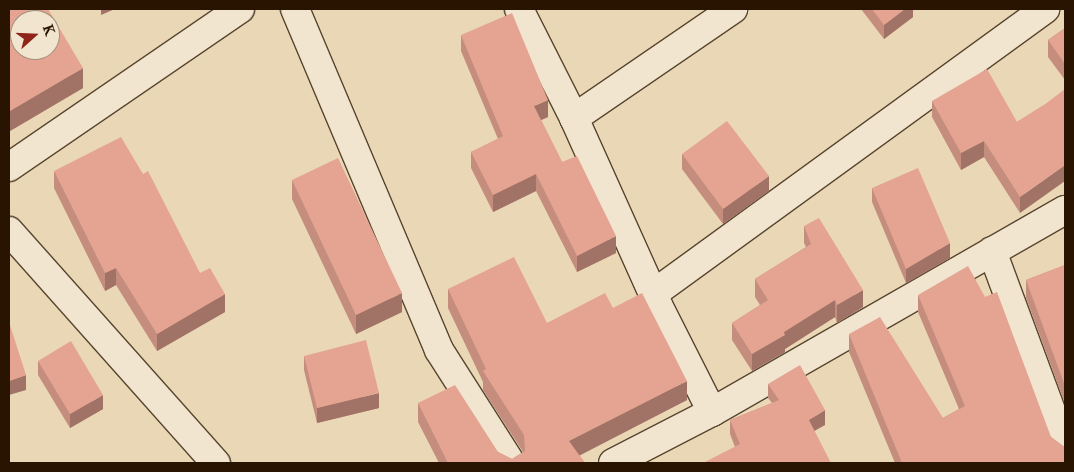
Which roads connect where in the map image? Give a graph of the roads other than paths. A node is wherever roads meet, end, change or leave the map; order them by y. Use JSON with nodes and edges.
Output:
{"nodes":[{"id":1,"x":240,"y":9,"type":"edge"},
{"id":2,"x":295,"y":9,"type":"edge"},
{"id":3,"x":519,"y":9,"type":"edge"},
{"id":4,"x":733,"y":9,"type":"edge"},
{"id":5,"x":1045,"y":9,"type":"edge"},
{"id":6,"x":574,"y":118,"type":"junction"},
{"id":7,"x":9,"y":167,"type":"edge"},
{"id":8,"x":1065,"y":210,"type":"edge"},
{"id":9,"x":9,"y":231,"type":"edge"},
{"id":10,"x":992,"y":250,"type":"junction"},
{"id":11,"x":653,"y":294,"type":"junction"},
{"id":12,"x":712,"y":412,"type":"junction"},
{"id":13,"x":1065,"y":448,"type":"edge"},
{"id":14,"x":216,"y":463,"type":"edge"},
{"id":15,"x":511,"y":463,"type":"edge"},
{"id":16,"x":613,"y":463,"type":"edge"}],
"edges":[{"from":1,"to":7,"type":"street"},
{"from":2,"to":15,"type":"street"},
{"from":3,"to":6,"type":"street"},
{"from":4,"to":6,"type":"street"},
{"from":5,"to":11,"type":"street"},
{"from":6,"to":11,"type":"street"},
{"from":8,"to":10,"type":"street"},
{"from":9,"to":14,"type":"street"},
{"from":10,"to":12,"type":"street"},
{"from":10,"to":13,"type":"street"},
{"from":11,"to":12,"type":"street"},
{"from":12,"to":16,"type":"street"}]}
